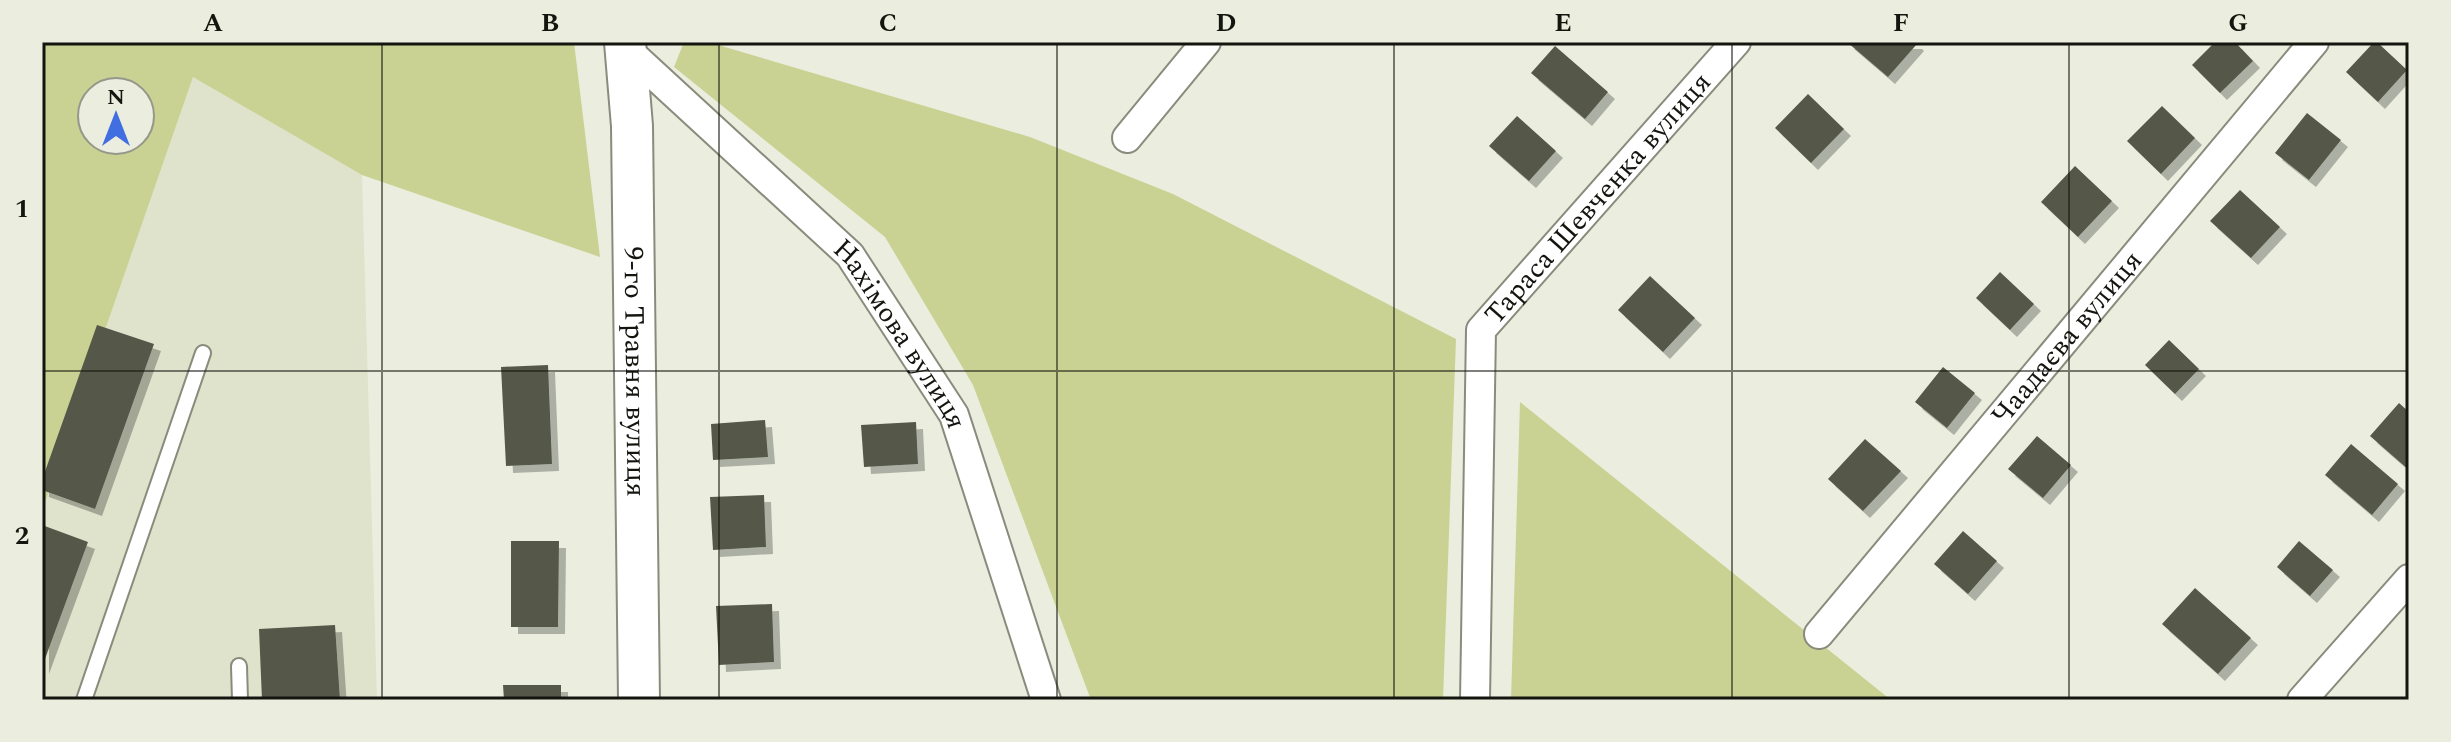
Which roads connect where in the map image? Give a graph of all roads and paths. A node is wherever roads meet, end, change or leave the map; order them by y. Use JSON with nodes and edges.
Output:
{"nodes":[{"id":1,"x":1206,"y":42,"type":"edge"},
{"id":2,"x":1736,"y":42,"type":"edge"},
{"id":3,"x":2314,"y":42,"type":"edge"},
{"id":4,"x":626,"y":45,"type":"edge"},
{"id":5,"x":1127,"y":138,"type":"dead end"},
{"id":6,"x":203,"y":353,"type":"dead end"},
{"id":7,"x":2409,"y":579,"type":"edge"},
{"id":8,"x":1819,"y":634,"type":"dead end"},
{"id":9,"x":239,"y":666,"type":"dead end"},
{"id":10,"x":84,"y":700,"type":"edge"},
{"id":11,"x":240,"y":700,"type":"edge"},
{"id":12,"x":639,"y":700,"type":"edge"},
{"id":13,"x":1046,"y":700,"type":"edge"},
{"id":14,"x":1475,"y":700,"type":"edge"},
{"id":15,"x":2302,"y":700,"type":"edge"}],
"edges":[{"from":1,"to":5,"type":"street"},
{"from":2,"to":14,"type":"street","name":"Тараса Шевченка вулиця"},
{"from":3,"to":8,"type":"street","name":"Чаадаєва вулиця"},
{"from":4,"to":12,"type":"main road","name":"9-го Травня вулиця"},
{"from":4,"to":13,"type":"street","name":"Нахімова вулиця"},
{"from":6,"to":10,"type":"lane"},
{"from":7,"to":15,"type":"street"},
{"from":9,"to":11,"type":"lane"}]}
